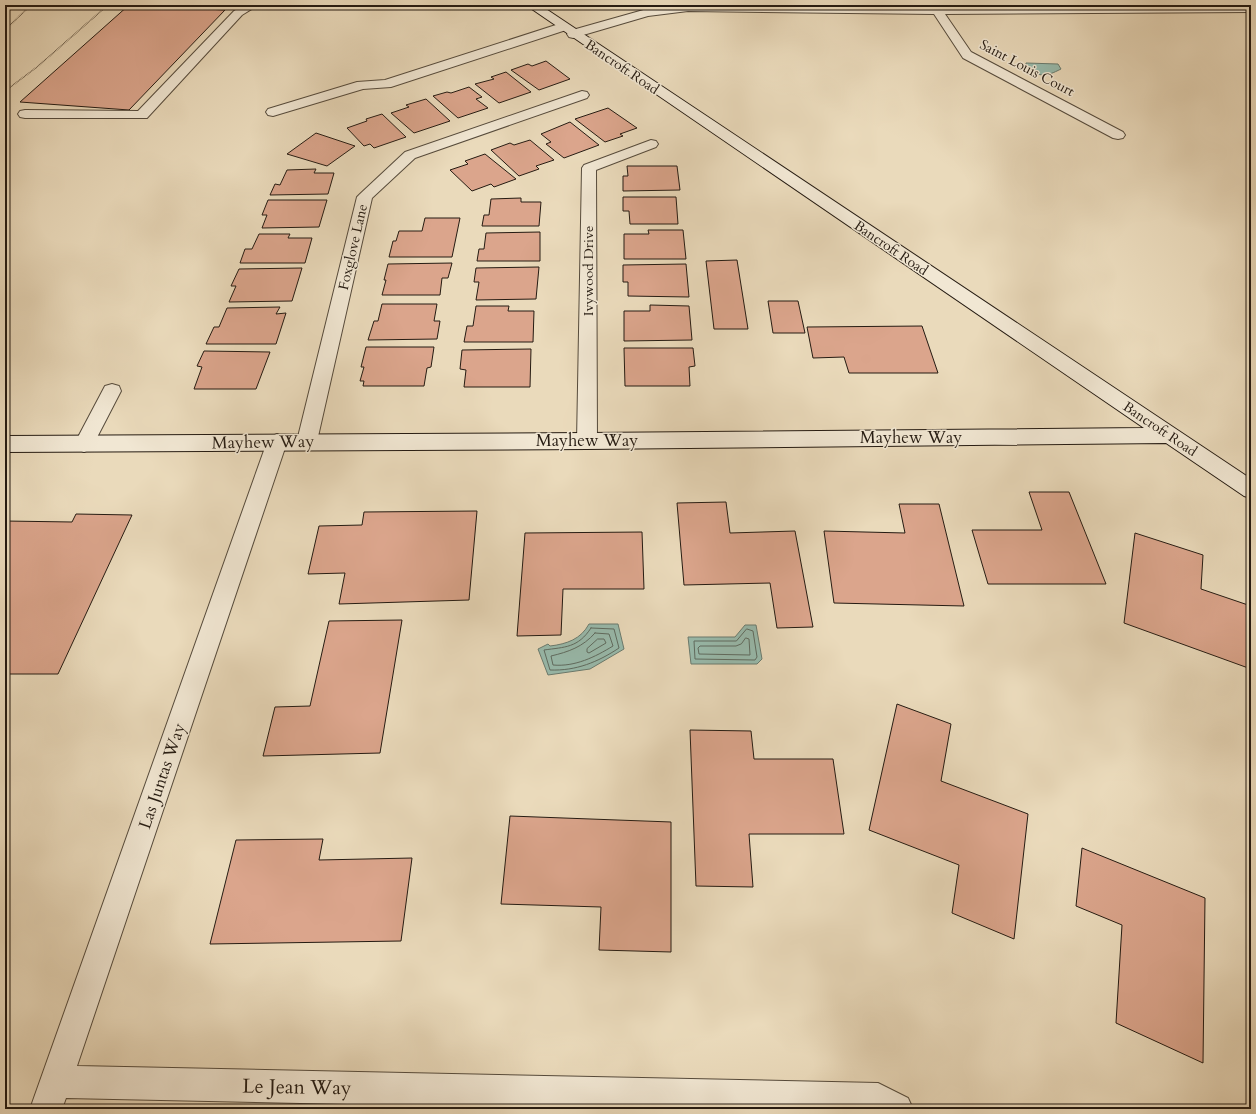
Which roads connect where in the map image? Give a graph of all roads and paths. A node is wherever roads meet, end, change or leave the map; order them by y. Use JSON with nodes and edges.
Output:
{"nodes":[{"id":1,"x":31,"y":5,"type":"edge"},
{"id":2,"x":108,"y":5,"type":"edge"},
{"id":3,"x":252,"y":5,"type":"edge"},
{"id":4,"x":532,"y":5,"type":"edge"},
{"id":5,"x":1251,"y":9,"type":"edge"},
{"id":6,"x":937,"y":10,"type":"junction"},
{"id":7,"x":562,"y":27,"type":"junction"},
{"id":8,"x":5,"y":30,"type":"edge"},
{"id":9,"x":573,"y":34,"type":"junction"},
{"id":10,"x":5,"y":91,"type":"edge"},
{"id":11,"x":582,"y":95,"type":"dead end"},
{"id":12,"x":273,"y":112,"type":"dead end"},
{"id":13,"x":25,"y":114,"type":"dead end"},
{"id":14,"x":1118,"y":135,"type":"dead end"},
{"id":15,"x":651,"y":144,"type":"dead end"},
{"id":16,"x":112,"y":391,"type":"dead end"},
{"id":17,"x":1169,"y":435,"type":"junction"},
{"id":18,"x":307,"y":441,"type":"junction"},
{"id":19,"x":587,"y":441,"type":"junction"},
{"id":20,"x":278,"y":442,"type":"junction"},
{"id":21,"x":5,"y":444,"type":"edge"},
{"id":22,"x":84,"y":444,"type":"junction"},
{"id":23,"x":1251,"y":490,"type":"edge"},
{"id":24,"x":51,"y":1095,"type":"edge"},
{"id":25,"x":897,"y":1109,"type":"edge"}],
"edges":[{"from":1,"to":8,"type":"path"},
{"from":2,"to":10,"type":"path"},
{"from":3,"to":13,"type":"street"},
{"from":4,"to":7,"type":"street","name":"Bancroft Road"},
{"from":5,"to":6,"type":"street"},
{"from":6,"to":9,"type":"street"},
{"from":6,"to":14,"type":"street","name":"Saint Louis Court"},
{"from":7,"to":9,"type":"street","name":"Bancroft Road"},
{"from":7,"to":12,"type":"street"},
{"from":9,"to":17,"type":"street","name":"Bancroft Road"},
{"from":11,"to":18,"type":"street","name":"Foxglove Lane"},
{"from":15,"to":19,"type":"street","name":"Ivywood Drive"},
{"from":16,"to":22,"type":"street"},
{"from":17,"to":19,"type":"street","name":"Mayhew Way"},
{"from":17,"to":23,"type":"street","name":"Bancroft Road"},
{"from":18,"to":19,"type":"street","name":"Mayhew Way"},
{"from":18,"to":20,"type":"street","name":"Mayhew Way"},
{"from":20,"to":22,"type":"street","name":"Mayhew Way"},
{"from":20,"to":24,"type":"street","name":"Las Juntas Way"},
{"from":21,"to":22,"type":"street","name":"Mayhew Way"},
{"from":24,"to":25,"type":"street","name":"Le Jean Way"}]}
